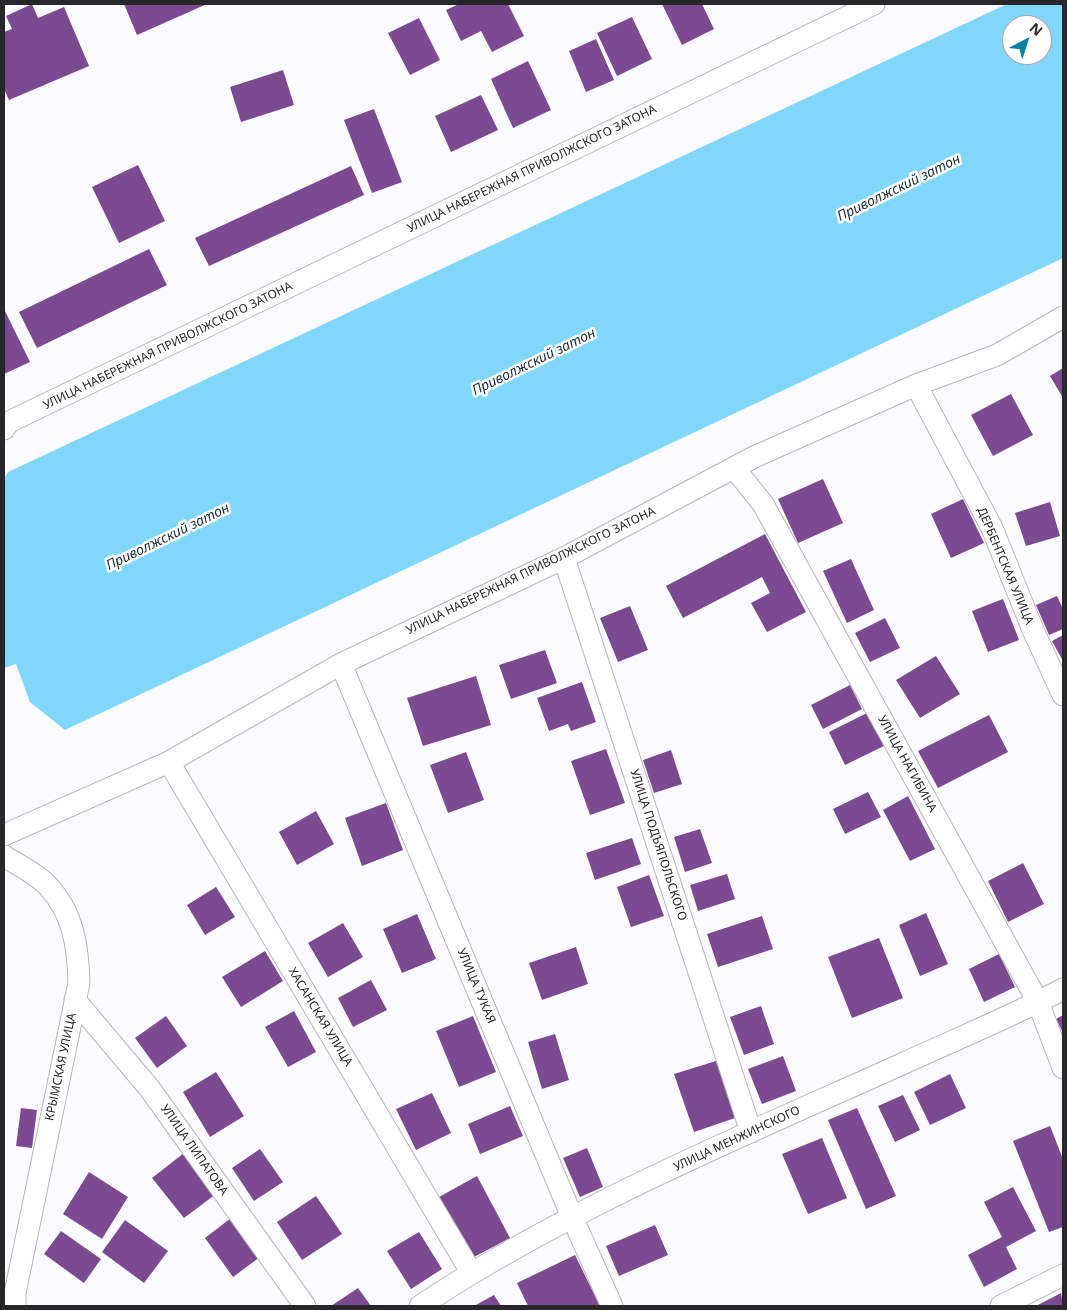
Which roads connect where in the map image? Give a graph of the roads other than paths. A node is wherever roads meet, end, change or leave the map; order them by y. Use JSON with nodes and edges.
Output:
{"nodes":[{"id":1,"x":874,"y":4,"type":"edge"},
{"id":2,"x":1063,"y":317,"type":"edge"},
{"id":3,"x":916,"y":385,"type":"junction"},
{"id":4,"x":4,"y":429,"type":"edge"},
{"id":5,"x":735,"y":468,"type":"junction"},
{"id":6,"x":564,"y":558,"type":"junction"},
{"id":7,"x":342,"y":664,"type":"junction"},
{"id":8,"x":1063,"y":695,"type":"edge"},
{"id":9,"x":169,"y":762,"type":"junction"},
{"id":10,"x":4,"y":834,"type":"edge"},
{"id":11,"x":4,"y":856,"type":"edge"},
{"id":12,"x":1063,"y":989,"type":"edge"},
{"id":13,"x":75,"y":1000,"type":"junction"},
{"id":14,"x":1038,"y":1002,"type":"junction"},
{"id":15,"x":1063,"y":1068,"type":"edge"},
{"id":16,"x":751,"y":1132,"type":"junction"},
{"id":17,"x":572,"y":1217,"type":"junction"},
{"id":18,"x":471,"y":1272,"type":"junction"},
{"id":19,"x":1063,"y":1275,"type":"edge"},
{"id":20,"x":15,"y":1306,"type":"edge"},
{"id":21,"x":305,"y":1306,"type":"edge"},
{"id":22,"x":420,"y":1306,"type":"edge"},
{"id":23,"x":612,"y":1306,"type":"edge"},
{"id":24,"x":1001,"y":1306,"type":"edge"}],
"edges":[{"from":1,"to":4,"type":"street","name":"УЛИЦА НАБЕРЕЖНАЯ ПРИВОЛЖСКОГО ЗАТОНА"},
{"from":2,"to":3,"type":"street","name":"УЛИЦА НАБЕРЕЖНАЯ ПРИВОЛЖСКОГО ЗАТОНА"},
{"from":3,"to":5,"type":"street","name":"УЛИЦА НАБЕРЕЖНАЯ ПРИВОЛЖСКОГО ЗАТОНА"},
{"from":3,"to":8,"type":"street","name":"ДЕРБЕНТСКАЯ УЛИЦА"},
{"from":5,"to":6,"type":"street","name":"УЛИЦА НАБЕРЕЖНАЯ ПРИВОЛЖСКОГО ЗАТОНА"},
{"from":5,"to":14,"type":"street","name":"УЛИЦА НАГИБИНА"},
{"from":6,"to":7,"type":"street","name":"УЛИЦА НАБЕРЕЖНАЯ ПРИВОЛЖСКОГО ЗАТОНА"},
{"from":6,"to":16,"type":"street","name":"УЛИЦА ПОДЪЯПОЛЬСКОГО"},
{"from":7,"to":9,"type":"street","name":"УЛИЦА НАБЕРЕЖНАЯ ПРИВОЛЖСКОГО ЗАТОНА"},
{"from":7,"to":17,"type":"street","name":"УЛИЦА ТУКАЯ"},
{"from":9,"to":10,"type":"street","name":"УЛИЦА НАБЕРЕЖНАЯ ПРИВОЛЖСКОГО ЗАТОНА"},
{"from":9,"to":18,"type":"street","name":"ХАСАНСКАЯ УЛИЦА"},
{"from":11,"to":13,"type":"street","name":"КРЫМСКАЯ УЛИЦА"},
{"from":12,"to":14,"type":"street","name":"УЛИЦА МЕНЖИНСКОГО"},
{"from":13,"to":20,"type":"street","name":"КРЫМСКАЯ УЛИЦА"},
{"from":13,"to":21,"type":"street","name":"УЛИЦА ЛИПАТОВА"},
{"from":14,"to":15,"type":"street","name":"УЛИЦА НАГИБИНА"},
{"from":14,"to":16,"type":"street","name":"УЛИЦА МЕНЖИНСКОГО"},
{"from":16,"to":17,"type":"street","name":"УЛИЦА МЕНЖИНСКОГО"},
{"from":17,"to":18,"type":"street","name":"УЛИЦА МЕНЖИНСКОГО"},
{"from":17,"to":23,"type":"street","name":"УЛИЦА ТУКАЯ"},
{"from":18,"to":22,"type":"street","name":"УЛИЦА МЕНЖИНСКОГО"},
{"from":19,"to":24,"type":"street"}]}
